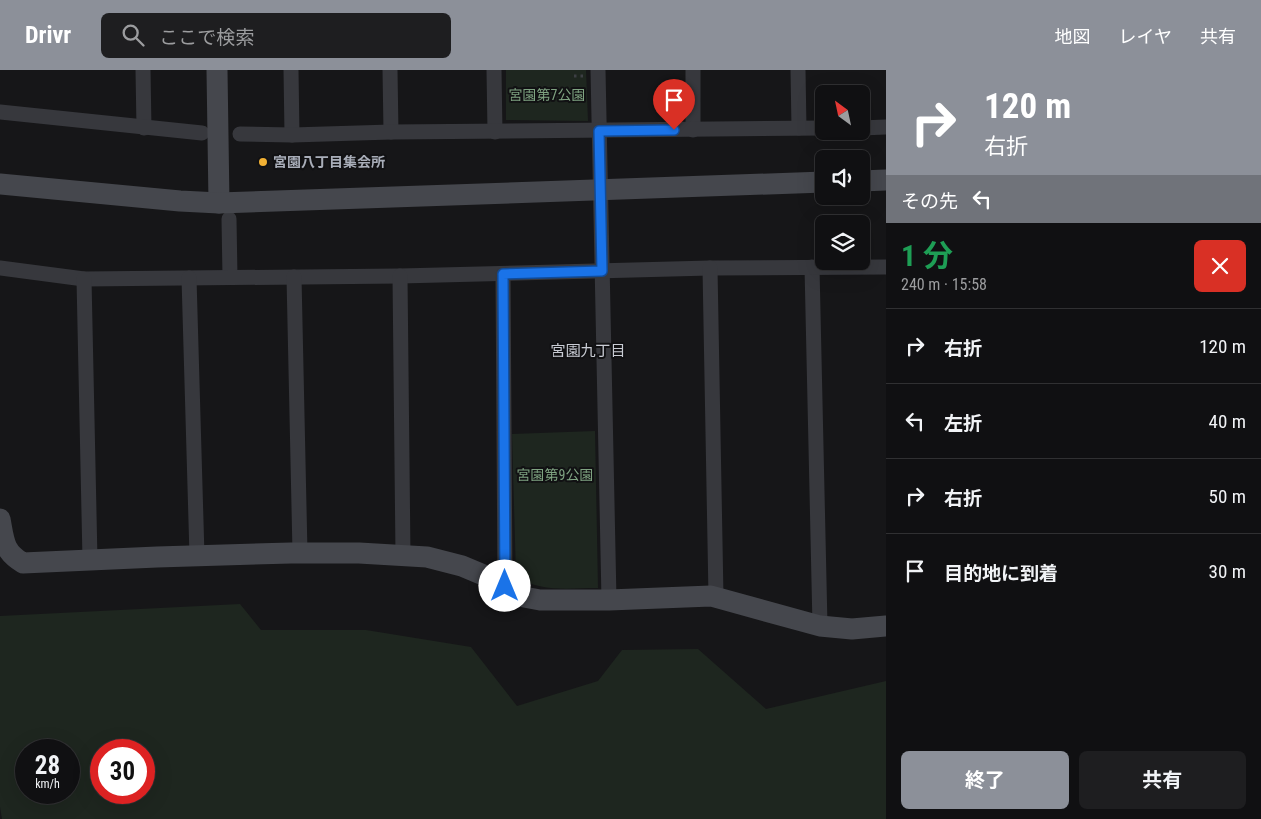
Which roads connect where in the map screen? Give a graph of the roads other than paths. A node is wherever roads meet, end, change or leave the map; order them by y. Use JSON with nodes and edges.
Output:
{"nodes":[{"id":1,"x":143,"y":70,"type":"edge"},
{"id":2,"x":217,"y":70,"type":"edge"},
{"id":3,"x":291,"y":70,"type":"edge"},
{"id":4,"x":390,"y":70,"type":"edge"},
{"id":5,"x":494,"y":70,"type":"edge"},
{"id":6,"x":598,"y":70,"type":"edge"},
{"id":7,"x":693,"y":70,"type":"edge"},
{"id":8,"x":798,"y":70,"type":"edge"},
{"id":9,"x":0,"y":112,"type":"edge"},
{"id":10,"x":886,"y":127,"type":"edge"},
{"id":11,"x":144,"y":128,"type":"junction"},
{"id":12,"x":799,"y":128,"type":"junction"},
{"id":13,"x":815,"y":128,"type":"edge"},
{"id":14,"x":870,"y":128,"type":"edge"},
{"id":15,"x":693,"y":130,"type":"junction"},
{"id":16,"x":599,"y":131,"type":"junction"},
{"id":17,"x":391,"y":132,"type":"junction"},
{"id":18,"x":495,"y":132,"type":"junction"},
{"id":19,"x":202,"y":133,"type":"dead end"},
{"id":20,"x":240,"y":134,"type":"dead end"},
{"id":21,"x":292,"y":135,"type":"junction"},
{"id":22,"x":886,"y":180,"type":"edge"},
{"id":23,"x":870,"y":181,"type":"edge"},
{"id":24,"x":815,"y":182,"type":"edge"},
{"id":25,"x":0,"y":184,"type":"edge"},
{"id":26,"x":600,"y":190,"type":"junction"},
{"id":27,"x":224,"y":211,"type":"junction"},
{"id":28,"x":812,"y":267,"type":"junction"},
{"id":29,"x":886,"y":267,"type":"edge"},
{"id":30,"x":0,"y":268,"type":"edge"},
{"id":31,"x":710,"y":268,"type":"junction"},
{"id":32,"x":602,"y":271,"type":"junction"},
{"id":33,"x":503,"y":274,"type":"junction"},
{"id":34,"x":400,"y":276,"type":"junction"},
{"id":35,"x":230,"y":277,"type":"junction"},
{"id":36,"x":294,"y":277,"type":"junction"},
{"id":37,"x":189,"y":278,"type":"junction"},
{"id":38,"x":84,"y":279,"type":"junction"},
{"id":39,"x":0,"y":519,"type":"edge"},
{"id":40,"x":300,"y":553,"type":"junction"},
{"id":41,"x":197,"y":556,"type":"junction"},
{"id":42,"x":403,"y":556,"type":"junction"},
{"id":43,"x":90,"y":560,"type":"junction"},
{"id":44,"x":505,"y":586,"type":"junction"},
{"id":45,"x":716,"y":597,"type":"junction"},
{"id":46,"x":609,"y":600,"type":"junction"},
{"id":47,"x":820,"y":626,"type":"junction"},
{"id":48,"x":886,"y":626,"type":"edge"}],
"edges":[{"from":1,"to":11,"type":"street"},
{"from":2,"to":27,"type":"street"},
{"from":3,"to":21,"type":"street"},
{"from":4,"to":17,"type":"street"},
{"from":5,"to":18,"type":"street"},
{"from":6,"to":16,"type":"street"},
{"from":7,"to":15,"type":"street"},
{"from":8,"to":12,"type":"street"},
{"from":9,"to":11,"type":"street"},
{"from":10,"to":14,"type":"street"},
{"from":11,"to":19,"type":"street"},
{"from":12,"to":13,"type":"street"},
{"from":12,"to":15,"type":"street"},
{"from":15,"to":16,"type":"street"},
{"from":16,"to":18,"type":"street"},
{"from":16,"to":26,"type":"street"},
{"from":17,"to":18,"type":"street"},
{"from":17,"to":21,"type":"street"},
{"from":20,"to":21,"type":"street"},
{"from":22,"to":23,"type":"street"},
{"from":24,"to":26,"type":"street"},
{"from":25,"to":27,"type":"street"},
{"from":26,"to":27,"type":"street"},
{"from":26,"to":32,"type":"street"},
{"from":27,"to":35,"type":"street"},
{"from":28,"to":29,"type":"street"},
{"from":28,"to":31,"type":"street"},
{"from":28,"to":47,"type":"street"},
{"from":30,"to":38,"type":"street"},
{"from":31,"to":32,"type":"street"},
{"from":31,"to":45,"type":"street"},
{"from":32,"to":33,"type":"street"},
{"from":32,"to":46,"type":"street"},
{"from":33,"to":34,"type":"street"},
{"from":33,"to":44,"type":"street"},
{"from":34,"to":36,"type":"street"},
{"from":34,"to":42,"type":"street"},
{"from":35,"to":36,"type":"street"},
{"from":35,"to":37,"type":"street"},
{"from":36,"to":40,"type":"street"},
{"from":37,"to":38,"type":"street"},
{"from":37,"to":41,"type":"street"},
{"from":38,"to":43,"type":"street"},
{"from":39,"to":43,"type":"street"},
{"from":40,"to":41,"type":"street"},
{"from":40,"to":42,"type":"street"},
{"from":41,"to":43,"type":"street"},
{"from":42,"to":44,"type":"street"},
{"from":44,"to":46,"type":"street"},
{"from":45,"to":46,"type":"street"},
{"from":45,"to":47,"type":"street"},
{"from":47,"to":48,"type":"street"}]}
